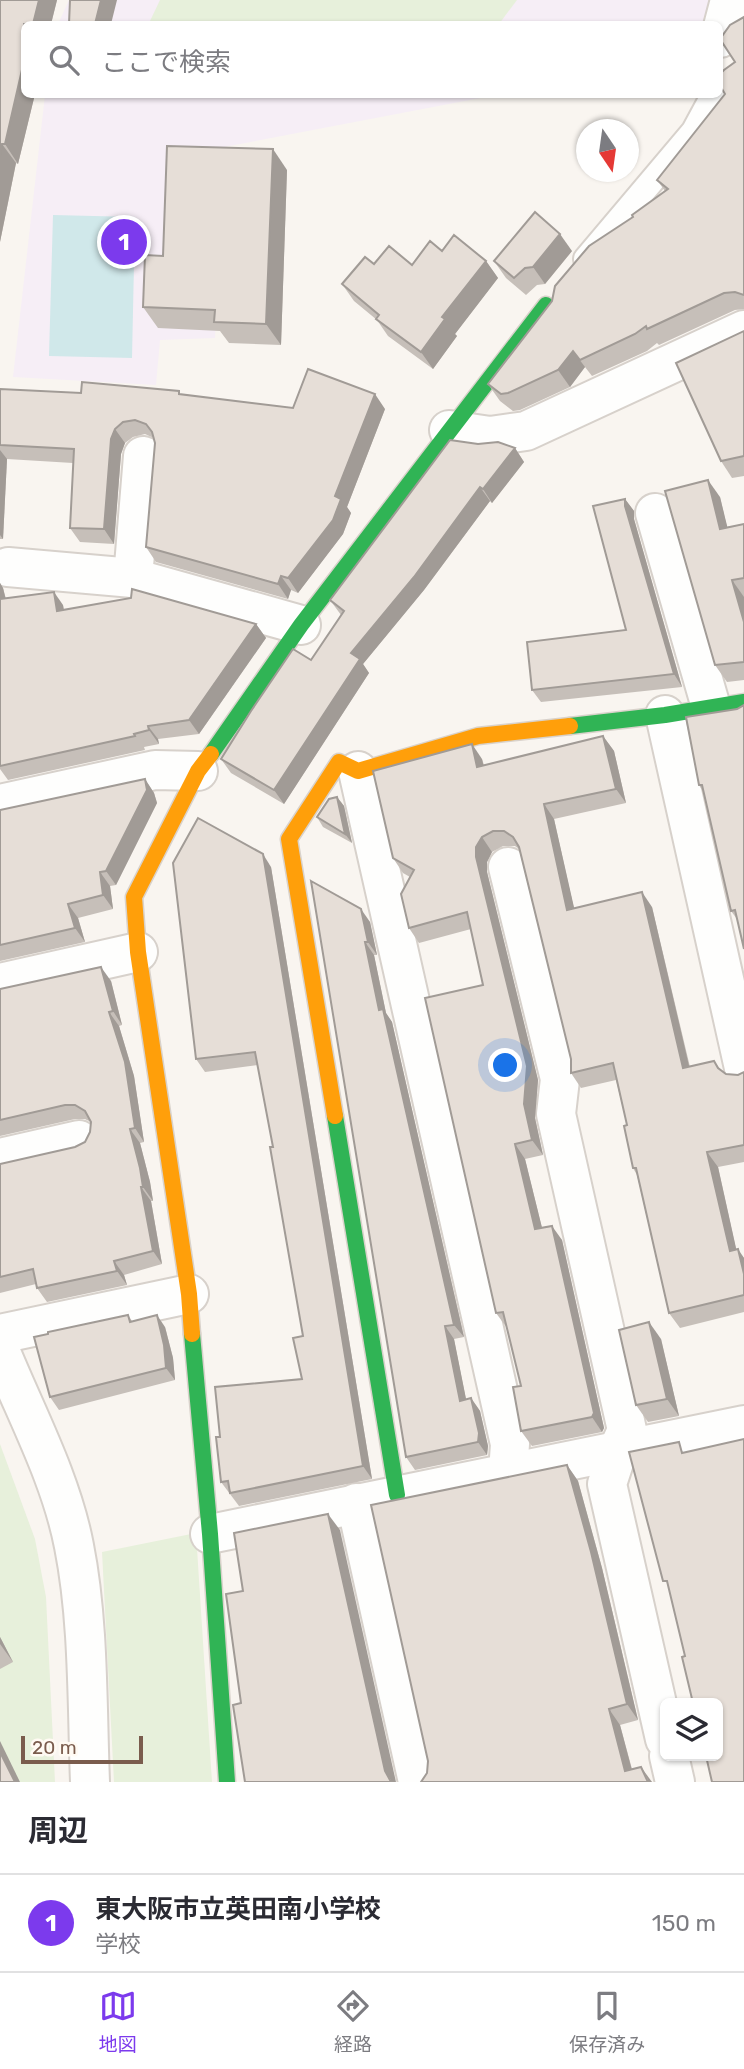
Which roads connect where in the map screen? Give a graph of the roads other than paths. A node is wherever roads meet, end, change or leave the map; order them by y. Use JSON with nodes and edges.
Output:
{"nodes":[{"id":1,"x":730,"y":0,"type":"edge"},
{"id":2,"x":723,"y":24,"type":"edge"},
{"id":3,"x":712,"y":98,"type":"edge"},
{"id":4,"x":546,"y":305,"type":"joint"},
{"id":5,"x":744,"y":330,"type":"edge"},
{"id":6,"x":449,"y":430,"type":"junction"},
{"id":7,"x":143,"y":456,"type":"dead end"},
{"id":8,"x":655,"y":513,"type":"dead end"},
{"id":9,"x":8,"y":567,"type":"dead end"},
{"id":10,"x":133,"y":578,"type":"junction"},
{"id":11,"x":301,"y":625,"type":"junction"},
{"id":12,"x":728,"y":704,"type":"edge"},
{"id":13,"x":665,"y":715,"type":"junction"},
{"id":14,"x":198,"y":771,"type":"junction"},
{"id":15,"x":358,"y":771,"type":"junction"},
{"id":16,"x":0,"y":804,"type":"edge"},
{"id":17,"x":508,"y":867,"type":"dead end"},
{"id":18,"x":138,"y":952,"type":"junction"},
{"id":19,"x":0,"y":983,"type":"edge"},
{"id":20,"x":744,"y":1068,"type":"edge"},
{"id":21,"x":79,"y":1140,"type":"dead end"},
{"id":22,"x":0,"y":1158,"type":"edge"},
{"id":23,"x":189,"y":1294,"type":"junction"},
{"id":24,"x":0,"y":1334,"type":"edge"},
{"id":25,"x":4,"y":1370,"type":"edge"},
{"id":26,"x":744,"y":1425,"type":"edge"},
{"id":27,"x":618,"y":1450,"type":"junction"},
{"id":28,"x":508,"y":1472,"type":"junction"},
{"id":29,"x":397,"y":1495,"type":"junction"},
{"id":30,"x":356,"y":1503,"type":"junction"},
{"id":31,"x":210,"y":1534,"type":"junction"},
{"id":32,"x":660,"y":1717,"type":"edge"},
{"id":33,"x":670,"y":1761,"type":"edge"},
{"id":34,"x":90,"y":1782,"type":"edge"},
{"id":35,"x":227,"y":1782,"type":"edge"},
{"id":36,"x":418,"y":1782,"type":"edge"},
{"id":37,"x":675,"y":1782,"type":"edge"}],
"edges":[{"from":1,"to":2,"type":"street"},
{"from":3,"to":4,"type":"lane"},
{"from":4,"to":6,"type":"street"},
{"from":5,"to":6,"type":"street"},
{"from":6,"to":11,"type":"street"},
{"from":7,"to":10,"type":"street"},
{"from":8,"to":12,"type":"street"},
{"from":9,"to":10,"type":"street"},
{"from":10,"to":11,"type":"street"},
{"from":11,"to":14,"type":"street"},
{"from":12,"to":13,"type":"street"},
{"from":13,"to":15,"type":"street"},
{"from":13,"to":20,"type":"street"},
{"from":14,"to":16,"type":"street"},
{"from":14,"to":18,"type":"street"},
{"from":15,"to":28,"type":"street"},
{"from":15,"to":29,"type":"street"},
{"from":17,"to":27,"type":"street"},
{"from":18,"to":19,"type":"street"},
{"from":18,"to":23,"type":"street"},
{"from":21,"to":22,"type":"street"},
{"from":23,"to":24,"type":"street"},
{"from":23,"to":31,"type":"street"},
{"from":25,"to":34,"type":"street"},
{"from":26,"to":27,"type":"street"},
{"from":27,"to":28,"type":"street"},
{"from":27,"to":32,"type":"street"},
{"from":28,"to":29,"type":"street"},
{"from":29,"to":30,"type":"street"},
{"from":30,"to":31,"type":"street"},
{"from":30,"to":36,"type":"street"},
{"from":31,"to":35,"type":"street"},
{"from":33,"to":37,"type":"street"}]}
